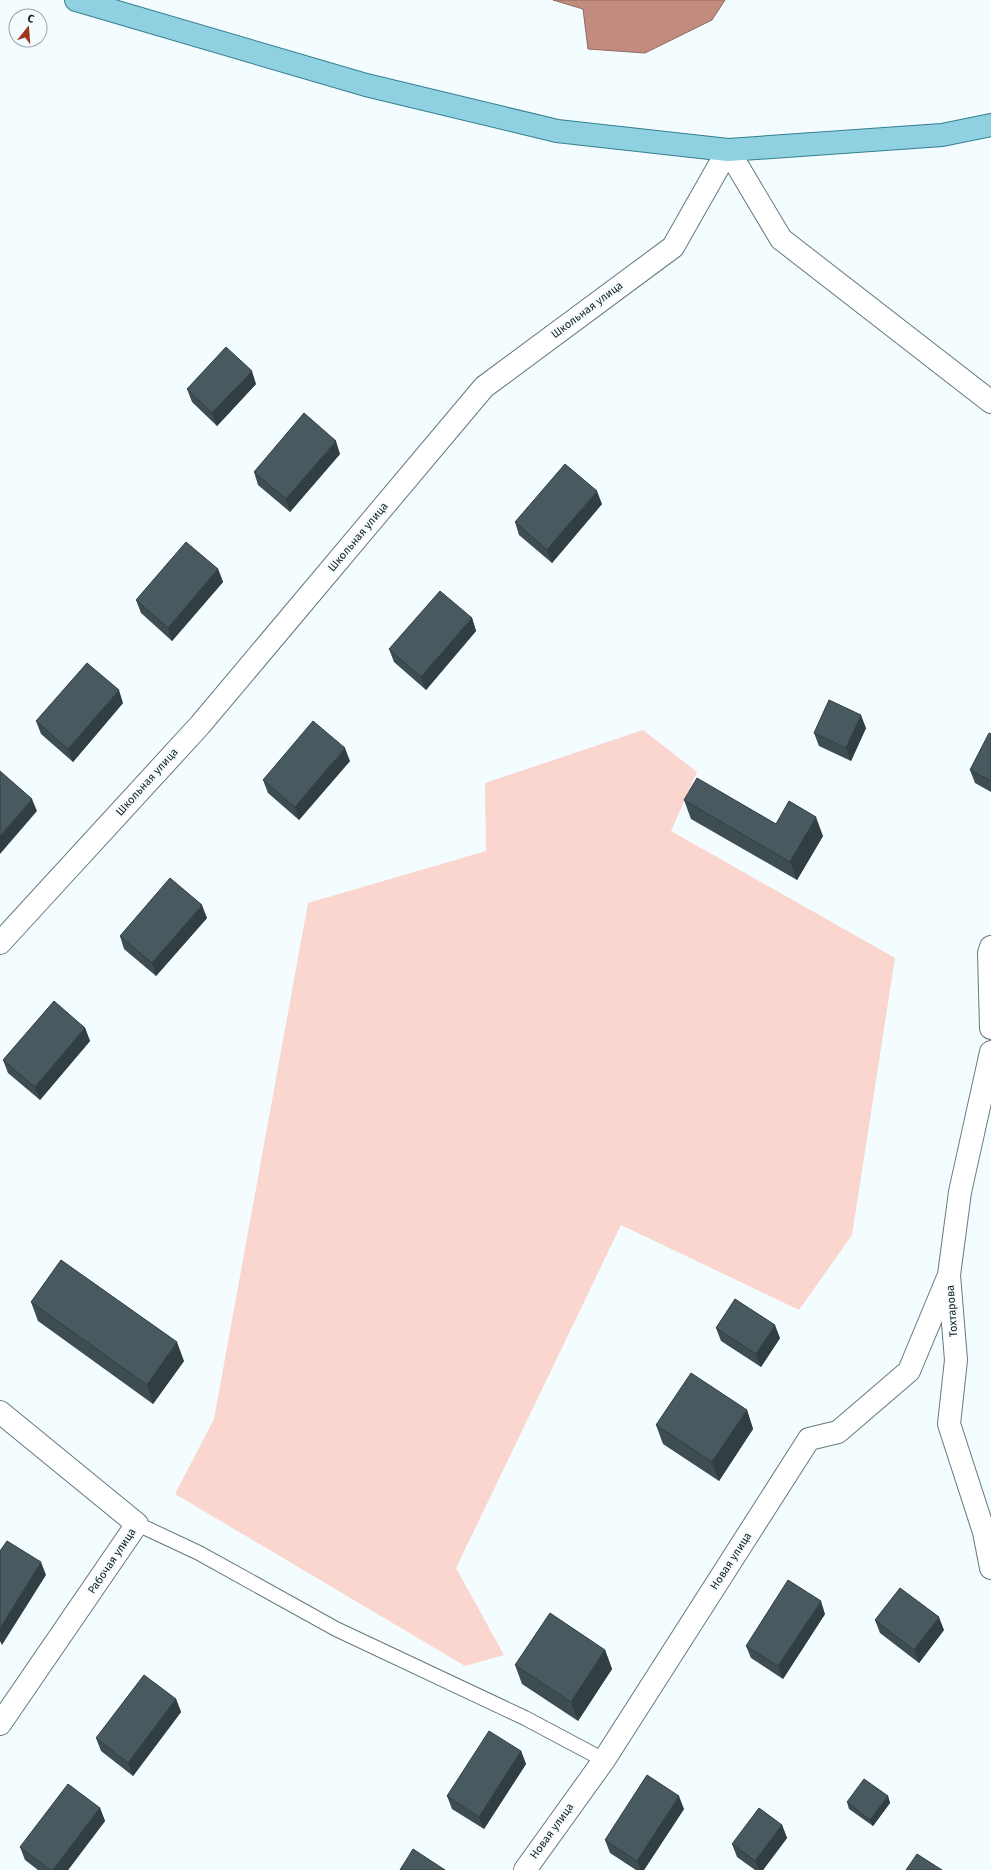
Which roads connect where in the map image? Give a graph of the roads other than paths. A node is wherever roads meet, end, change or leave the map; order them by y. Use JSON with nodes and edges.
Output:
{"nodes":[{"id":1,"x":76,"y":0,"type":"edge"},
{"id":2,"x":991,"y":125,"type":"edge"},
{"id":3,"x":728,"y":150,"type":"junction"},
{"id":4,"x":991,"y":402,"type":"edge"},
{"id":5,"x":0,"y":943,"type":"edge"},
{"id":6,"x":991,"y":947,"type":"edge"},
{"id":7,"x":991,"y":1028,"type":"edge"},
{"id":8,"x":991,"y":1052,"type":"edge"},
{"id":9,"x":949,"y":1275,"type":"junction"},
{"id":10,"x":0,"y":1412,"type":"edge"},
{"id":11,"x":137,"y":1524,"type":"junction"},
{"id":12,"x":991,"y":1568,"type":"edge"},
{"id":13,"x":0,"y":1724,"type":"edge"},
{"id":14,"x":604,"y":1760,"type":"junction"},
{"id":15,"x":525,"y":1870,"type":"edge"}],
"edges":[{"from":1,"to":3,"type":"main road"},
{"from":2,"to":3,"type":"main road"},
{"from":3,"to":4,"type":"street"},
{"from":3,"to":5,"type":"street","name":"Школьная улица"},
{"from":6,"to":7,"type":"street"},
{"from":8,"to":9,"type":"street","name":"Тохтарова"},
{"from":9,"to":12,"type":"street","name":"Тохтарова"},
{"from":9,"to":14,"type":"street","name":"Новая улица"},
{"from":10,"to":11,"type":"street","name":"Рабочая улица"},
{"from":11,"to":13,"type":"street","name":"Рабочая улица"},
{"from":11,"to":14,"type":"lane"},
{"from":14,"to":15,"type":"street","name":"Новая улица"}]}
